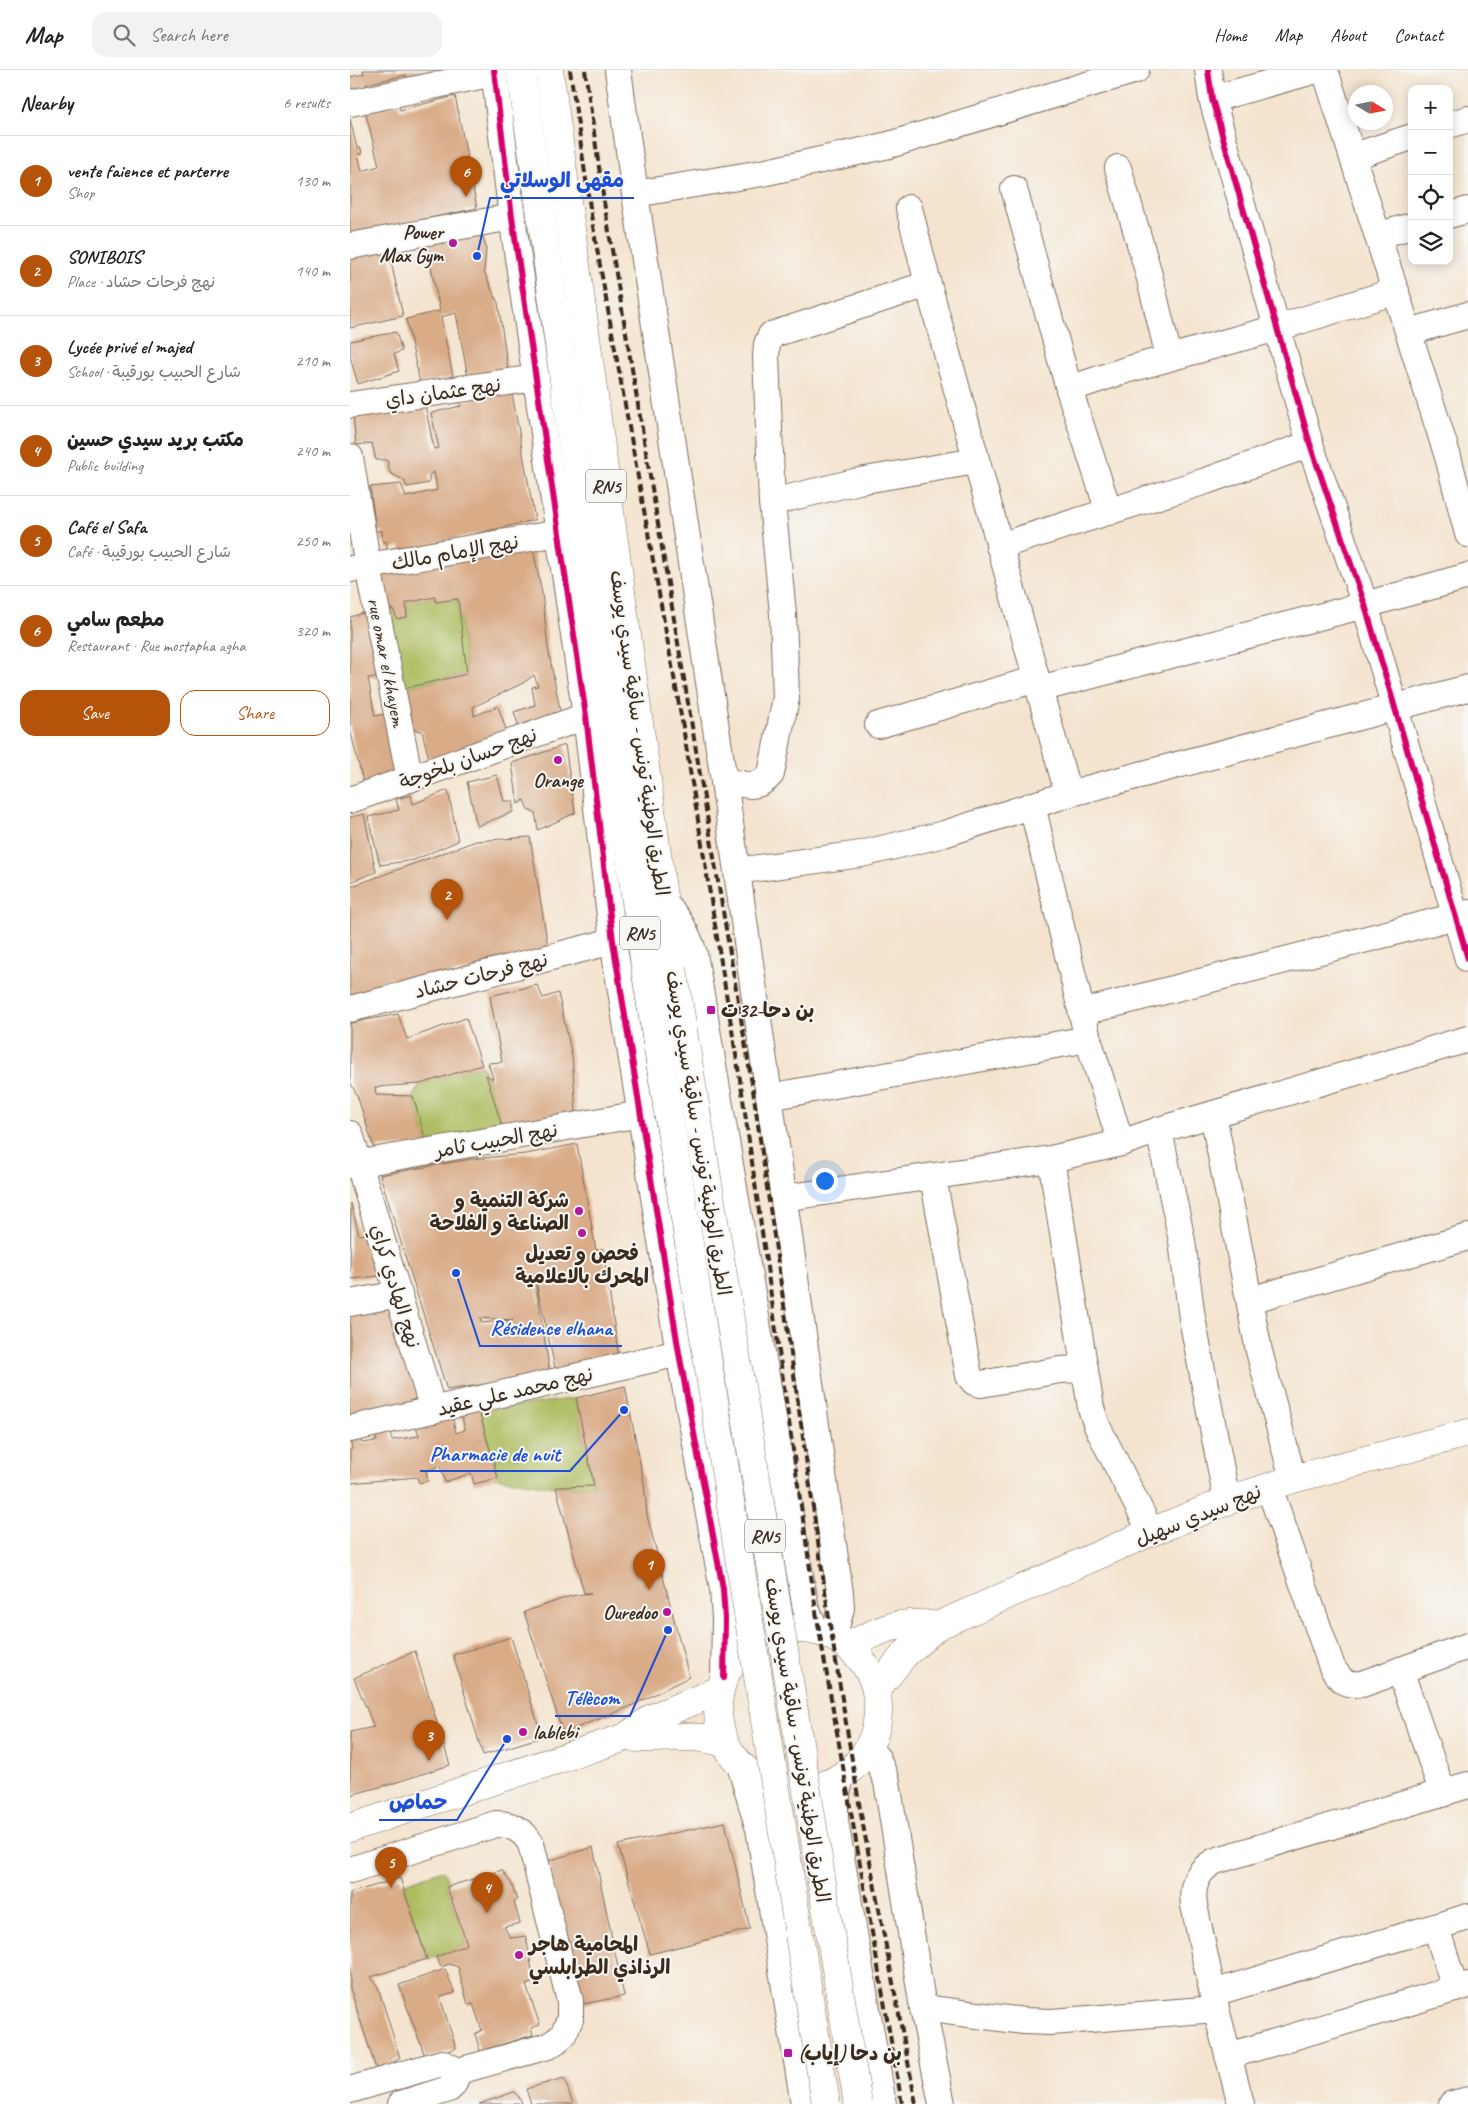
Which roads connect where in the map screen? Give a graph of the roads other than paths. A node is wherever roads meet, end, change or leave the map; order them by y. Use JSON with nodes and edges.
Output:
{"nodes":[{"id":1,"x":521,"y":70,"type":"edge"},
{"id":2,"x":549,"y":70,"type":"edge"},
{"id":3,"x":618,"y":70,"type":"edge"},
{"id":4,"x":1136,"y":70,"type":"edge"},
{"id":5,"x":1208,"y":70,"type":"edge"},
{"id":6,"x":1317,"y":70,"type":"edge"},
{"id":7,"x":1326,"y":70,"type":"edge"},
{"id":8,"x":494,"y":71,"type":"edge"},
{"id":9,"x":1212,"y":99,"type":"junction"},
{"id":10,"x":350,"y":102,"type":"edge"},
{"id":11,"x":1468,"y":118,"type":"edge"},
{"id":12,"x":1453,"y":124,"type":"edge"},
{"id":13,"x":1408,"y":138,"type":"edge"},
{"id":14,"x":1354,"y":156,"type":"junction"},
{"id":15,"x":1118,"y":168,"type":"dead end"},
{"id":16,"x":1014,"y":189,"type":"dead end"},
{"id":17,"x":634,"y":194,"type":"junction"},
{"id":18,"x":909,"y":208,"type":"dead end"},
{"id":19,"x":1468,"y":210,"type":"edge"},
{"id":20,"x":1453,"y":214,"type":"edge"},
{"id":21,"x":512,"y":217,"type":"junction"},
{"id":22,"x":1408,"y":227,"type":"edge"},
{"id":23,"x":1379,"y":235,"type":"junction"},
{"id":24,"x":350,"y":246,"type":"edge"},
{"id":25,"x":928,"y":284,"type":"junction"},
{"id":26,"x":1396,"y":291,"type":"junction"},
{"id":27,"x":1468,"y":315,"type":"edge"},
{"id":28,"x":1277,"y":328,"type":"junction"},
{"id":29,"x":1409,"y":332,"type":"junction"},
{"id":30,"x":1169,"y":357,"type":"junction"},
{"id":31,"x":536,"y":378,"type":"junction"},
{"id":32,"x":1069,"y":389,"type":"junction"},
{"id":33,"x":350,"y":405,"type":"edge"},
{"id":34,"x":1310,"y":444,"type":"junction"},
{"id":35,"x":1458,"y":454,"type":"edge"},
{"id":36,"x":350,"y":457,"type":"edge"},
{"id":37,"x":976,"y":461,"type":"junction"},
{"id":38,"x":772,"y":502,"type":"junction"},
{"id":39,"x":1110,"y":512,"type":"junction"},
{"id":40,"x":560,"y":533,"type":"junction"},
{"id":41,"x":1468,"y":534,"type":"edge"},
{"id":42,"x":999,"y":546,"type":"junction"},
{"id":43,"x":359,"y":568,"type":"edge"},
{"id":44,"x":1468,"y":576,"type":"edge"},
{"id":45,"x":1365,"y":605,"type":"junction"},
{"id":46,"x":1038,"y":684,"type":"junction"},
{"id":47,"x":1468,"y":688,"type":"edge"},
{"id":48,"x":1394,"y":709,"type":"junction"},
{"id":49,"x":586,"y":716,"type":"junction"},
{"id":50,"x":878,"y":725,"type":"dead end"},
{"id":51,"x":410,"y":779,"type":"junction"},
{"id":52,"x":724,"y":781,"type":"junction"},
{"id":53,"x":1068,"y":794,"type":"junction"},
{"id":54,"x":350,"y":800,"type":"edge"},
{"id":55,"x":1032,"y":805,"type":"junction"},
{"id":56,"x":737,"y":871,"type":"junction"},
{"id":57,"x":663,"y":902,"type":"junction"},
{"id":58,"x":1462,"y":915,"type":"edge"},
{"id":59,"x":613,"y":941,"type":"junction"},
{"id":60,"x":1468,"y":959,"type":"edge"},
{"id":61,"x":350,"y":1009,"type":"edge"},
{"id":62,"x":1083,"y":1012,"type":"junction"},
{"id":63,"x":1088,"y":1040,"type":"junction"},
{"id":64,"x":1467,"y":1042,"type":"edge"},
{"id":65,"x":769,"y":1097,"type":"junction"},
{"id":66,"x":641,"y":1114,"type":"junction"},
{"id":67,"x":1213,"y":1114,"type":"junction"},
{"id":68,"x":1159,"y":1130,"type":"junction"},
{"id":69,"x":350,"y":1134,"type":"edge"},
{"id":70,"x":1121,"y":1143,"type":"junction"},
{"id":71,"x":1051,"y":1159,"type":"junction"},
{"id":72,"x":354,"y":1164,"type":"edge"},
{"id":73,"x":933,"y":1177,"type":"junction"},
{"id":74,"x":783,"y":1198,"type":"junction"},
{"id":75,"x":1468,"y":1237,"type":"edge"},
{"id":76,"x":399,"y":1294,"type":"junction"},
{"id":77,"x":1250,"y":1300,"type":"junction"},
{"id":78,"x":350,"y":1304,"type":"edge"},
{"id":79,"x":679,"y":1353,"type":"junction"},
{"id":80,"x":1085,"y":1369,"type":"junction"},
{"id":81,"x":433,"y":1410,"type":"junction"},
{"id":82,"x":350,"y":1429,"type":"edge"},
{"id":83,"x":1468,"y":1433,"type":"edge"},
{"id":84,"x":1281,"y":1483,"type":"junction"},
{"id":85,"x":1227,"y":1501,"type":"junction"},
{"id":86,"x":1151,"y":1532,"type":"junction"},
{"id":87,"x":937,"y":1626,"type":"junction"},
{"id":88,"x":833,"y":1638,"type":"junction"},
{"id":89,"x":1468,"y":1646,"type":"edge"},
{"id":90,"x":1400,"y":1670,"type":"junction"},
{"id":91,"x":722,"y":1684,"type":"junction"},
{"id":92,"x":876,"y":1690,"type":"junction"},
{"id":93,"x":626,"y":1737,"type":"junction"},
{"id":94,"x":868,"y":1749,"type":"junction"},
{"id":95,"x":732,"y":1754,"type":"junction"},
{"id":96,"x":840,"y":1778,"type":"junction"},
{"id":97,"x":1468,"y":1785,"type":"edge"},
{"id":98,"x":1443,"y":1794,"type":"junction"},
{"id":99,"x":350,"y":1828,"type":"edge"},
{"id":100,"x":350,"y":1870,"type":"edge"},
{"id":101,"x":1468,"y":1916,"type":"edge"},
{"id":102,"x":1436,"y":1927,"type":"junction"},
{"id":103,"x":1461,"y":1987,"type":"edge"},
{"id":104,"x":1214,"y":2001,"type":"junction"},
{"id":105,"x":923,"y":2008,"type":"junction"},
{"id":106,"x":1228,"y":2056,"type":"junction"},
{"id":107,"x":455,"y":2072,"type":"junction"},
{"id":108,"x":350,"y":2090,"type":"edge"},
{"id":109,"x":1468,"y":2100,"type":"edge"},
{"id":110,"x":401,"y":2104,"type":"edge"},
{"id":111,"x":804,"y":2104,"type":"edge"},
{"id":112,"x":826,"y":2104,"type":"edge"},
{"id":113,"x":858,"y":2104,"type":"edge"},
{"id":114,"x":882,"y":2104,"type":"edge"},
{"id":115,"x":942,"y":2104,"type":"edge"},
{"id":116,"x":1241,"y":2104,"type":"edge"},
{"id":117,"x":1452,"y":2104,"type":"edge"}],
"edges":[{"from":1,"to":112,"type":"main road","name":"الطريق الوطنية تونس - ساقية سيدي يوسف","number":"RN5","bridge":true},
{"from":2,"to":57,"type":"main road","name":"الطريق الوطنية تونس - ساقية سيدي يوسف","number":"RN5"},
{"from":3,"to":17,"type":"street"},
{"from":4,"to":17,"type":"street"},
{"from":5,"to":9,"type":"street"},
{"from":6,"to":9,"type":"street"},
{"from":7,"to":14,"type":"street"},
{"from":8,"to":10,"type":"street"},
{"from":8,"to":21,"type":"street"},
{"from":9,"to":28,"type":"street"},
{"from":11,"to":12,"type":"street"},
{"from":13,"to":14,"type":"street"},
{"from":14,"to":23,"type":"street"},
{"from":15,"to":30,"type":"street"},
{"from":16,"to":32,"type":"street"},
{"from":17,"to":52,"type":"street"},
{"from":18,"to":25,"type":"street"},
{"from":19,"to":20,"type":"street"},
{"from":21,"to":24,"type":"street"},
{"from":21,"to":31,"type":"street"},
{"from":22,"to":23,"type":"street"},
{"from":23,"to":26,"type":"street"},
{"from":25,"to":37,"type":"street"},
{"from":25,"to":38,"type":"street"},
{"from":26,"to":28,"type":"street"},
{"from":26,"to":29,"type":"street"},
{"from":27,"to":29,"type":"street"},
{"from":28,"to":30,"type":"street"},
{"from":28,"to":34,"type":"street"},
{"from":29,"to":35,"type":"street"},
{"from":30,"to":32,"type":"street"},
{"from":31,"to":33,"type":"street","name":"نهج عثمان داي"},
{"from":31,"to":40,"type":"street"},
{"from":32,"to":39,"type":"street"},
{"from":34,"to":39,"type":"street"},
{"from":34,"to":45,"type":"street"},
{"from":35,"to":41,"type":"street"},
{"from":36,"to":43,"type":"street","name":"rue omar el khayem"},
{"from":37,"to":38,"type":"street"},
{"from":37,"to":42,"type":"street"},
{"from":38,"to":52,"type":"street"},
{"from":39,"to":42,"type":"street"},
{"from":40,"to":43,"type":"street","name":"نهج الإمام مالك"},
{"from":40,"to":49,"type":"street"},
{"from":42,"to":46,"type":"street"},
{"from":43,"to":51,"type":"street","name":"rue omar el khayem"},
{"from":44,"to":45,"type":"street"},
{"from":45,"to":46,"type":"street"},
{"from":45,"to":48,"type":"street"},
{"from":46,"to":50,"type":"street"},
{"from":46,"to":53,"type":"street"},
{"from":47,"to":48,"type":"street"},
{"from":48,"to":53,"type":"street"},
{"from":48,"to":58,"type":"street"},
{"from":49,"to":51,"type":"street","name":"نهج حسان بلخوجة"},
{"from":49,"to":59,"type":"street"},
{"from":51,"to":54,"type":"street","name":"نهج حسان بلخوجة"},
{"from":52,"to":56,"type":"street"},
{"from":53,"to":55,"type":"street"},
{"from":55,"to":56,"type":"street"},
{"from":55,"to":62,"type":"street"},
{"from":56,"to":65,"type":"street"},
{"from":57,"to":88,"type":"street"},
{"from":57,"to":113,"type":"main road","name":"الطريق الوطنية تونس - ساقية سيدي يوسف","number":"RN5","bridge":true},
{"from":58,"to":60,"type":"street"},
{"from":58,"to":62,"type":"street"},
{"from":59,"to":61,"type":"street","name":"نهج فرحات حشاد"},
{"from":59,"to":66,"type":"street"},
{"from":62,"to":63,"type":"street"},
{"from":63,"to":65,"type":"street"},
{"from":63,"to":70,"type":"street"},
{"from":64,"to":67,"type":"street"},
{"from":65,"to":74,"type":"street"},
{"from":66,"to":72,"type":"street","name":"نهج الحبيب ثامر"},
{"from":66,"to":79,"type":"street"},
{"from":67,"to":68,"type":"street"},
{"from":67,"to":77,"type":"street"},
{"from":68,"to":70,"type":"street"},
{"from":68,"to":85,"type":"street"},
{"from":69,"to":72,"type":"street","name":"نهج الهادي كراي"},
{"from":70,"to":71,"type":"street"},
{"from":71,"to":73,"type":"street"},
{"from":71,"to":80,"type":"street"},
{"from":72,"to":76,"type":"street","name":"نهج الهادي كراي"},
{"from":73,"to":74,"type":"street"},
{"from":73,"to":80,"type":"street"},
{"from":74,"to":88,"type":"street"},
{"from":75,"to":77,"type":"street"},
{"from":76,"to":78,"type":"street"},
{"from":76,"to":81,"type":"street","name":"نهج الهادي كراي"},
{"from":77,"to":84,"type":"street"},
{"from":79,"to":81,"type":"street","name":"نهج محمد علي عقيد"},
{"from":79,"to":91,"type":"street"},
{"from":80,"to":86,"type":"street"},
{"from":81,"to":82,"type":"street","name":"نهج محمد علي عقيد"},
{"from":83,"to":84,"type":"main road","name":"نهج سيدي سهيل"},
{"from":84,"to":85,"type":"main road","name":"نهج سيدي سهيل"},
{"from":84,"to":90,"type":"street"},
{"from":85,"to":86,"type":"main road","name":"نهج سيدي سهيل"},
{"from":86,"to":87,"type":"main road","name":"نهج سيدي سهيل"},
{"from":87,"to":88,"type":"main road","name":"نهج سيدي سهيل"},
{"from":87,"to":92,"type":"main road","name":"نهج سيدي سهيل"},
{"from":88,"to":91,"type":"main road"},
{"from":88,"to":92,"type":"main road"},
{"from":89,"to":90,"type":"street"},
{"from":90,"to":98,"type":"street"},
{"from":91,"to":93,"type":"main road"},
{"from":91,"to":95,"type":"main road"},
{"from":92,"to":94,"type":"main road"},
{"from":93,"to":95,"type":"main road"},
{"from":93,"to":99,"type":"main road"},
{"from":94,"to":96,"type":"main road"},
{"from":94,"to":105,"type":"street"},
{"from":95,"to":96,"type":"main road"},
{"from":95,"to":111,"type":"street"},
{"from":96,"to":114,"type":"street"},
{"from":97,"to":98,"type":"street"},
{"from":98,"to":104,"type":"street"},
{"from":100,"to":107,"type":"street"},
{"from":101,"to":102,"type":"street"},
{"from":102,"to":103,"type":"street"},
{"from":102,"to":104,"type":"street"},
{"from":103,"to":106,"type":"street"},
{"from":104,"to":105,"type":"street"},
{"from":104,"to":106,"type":"street"},
{"from":105,"to":115,"type":"street"},
{"from":106,"to":116,"type":"street"},
{"from":107,"to":108,"type":"street"},
{"from":107,"to":110,"type":"street"},
{"from":109,"to":117,"type":"street"}]}
